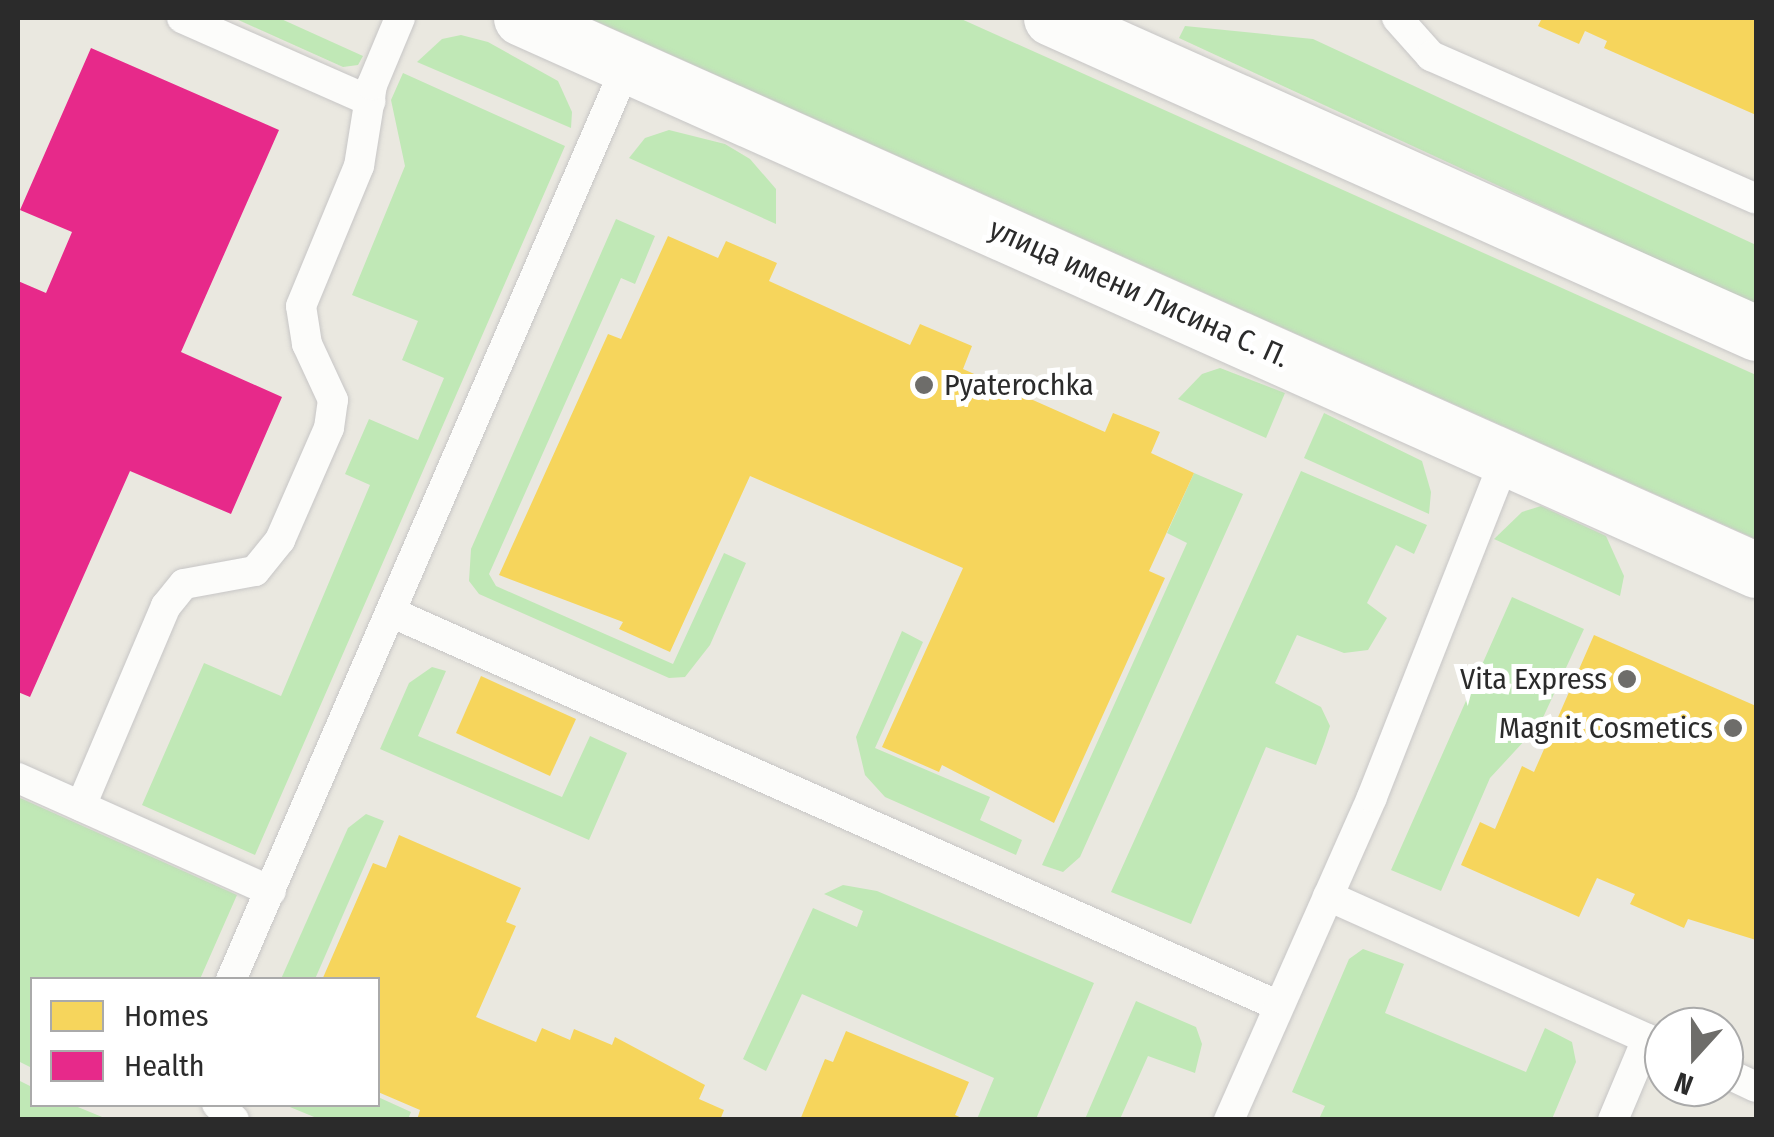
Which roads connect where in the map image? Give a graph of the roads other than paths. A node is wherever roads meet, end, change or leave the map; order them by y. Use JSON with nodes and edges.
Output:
{"nodes":[{"id":1,"x":182,"y":18,"type":"edge"},
{"id":2,"x":400,"y":18,"type":"edge"},
{"id":3,"x":521,"y":18,"type":"edge"},
{"id":4,"x":1051,"y":18,"type":"edge"},
{"id":5,"x":1397,"y":18,"type":"edge"},
{"id":6,"x":627,"y":65,"type":"junction"},
{"id":7,"x":370,"y":101,"type":"junction"},
{"id":8,"x":1756,"y":199,"type":"edge"},
{"id":9,"x":1756,"y":334,"type":"edge"},
{"id":10,"x":1505,"y":458,"type":"junction"},
{"id":11,"x":1756,"y":570,"type":"edge"},
{"id":12,"x":395,"y":614,"type":"junction"},
{"id":13,"x":18,"y":778,"type":"edge"},
{"id":14,"x":81,"y":806,"type":"junction"},
{"id":15,"x":270,"y":891,"type":"junction"},
{"id":16,"x":1328,"y":896,"type":"junction"},
{"id":17,"x":232,"y":977,"type":"edge"},
{"id":18,"x":1280,"y":1006,"type":"junction"},
{"id":19,"x":1644,"y":1038,"type":"edge"},
{"id":20,"x":1644,"y":1064,"type":"edge"},
{"id":21,"x":1229,"y":1120,"type":"edge"},
{"id":22,"x":1613,"y":1120,"type":"edge"}],
"edges":[{"from":1,"to":7,"type":"lane"},
{"from":2,"to":7,"type":"lane"},
{"from":3,"to":6,"type":"street","name":"улица имени Лисина С. П."},
{"from":4,"to":9,"type":"street"},
{"from":5,"to":8,"type":"lane"},
{"from":6,"to":10,"type":"street","name":"улица имени Лисина С. П."},
{"from":6,"to":12,"type":"lane"},
{"from":7,"to":14,"type":"lane"},
{"from":10,"to":11,"type":"street","name":"улица имени Лисина С. П."},
{"from":10,"to":16,"type":"lane"},
{"from":12,"to":15,"type":"lane"},
{"from":12,"to":18,"type":"lane"},
{"from":13,"to":14,"type":"lane"},
{"from":14,"to":15,"type":"lane"},
{"from":15,"to":17,"type":"lane"},
{"from":16,"to":18,"type":"lane"},
{"from":16,"to":19,"type":"lane"},
{"from":18,"to":21,"type":"lane"},
{"from":20,"to":22,"type":"lane"}]}
